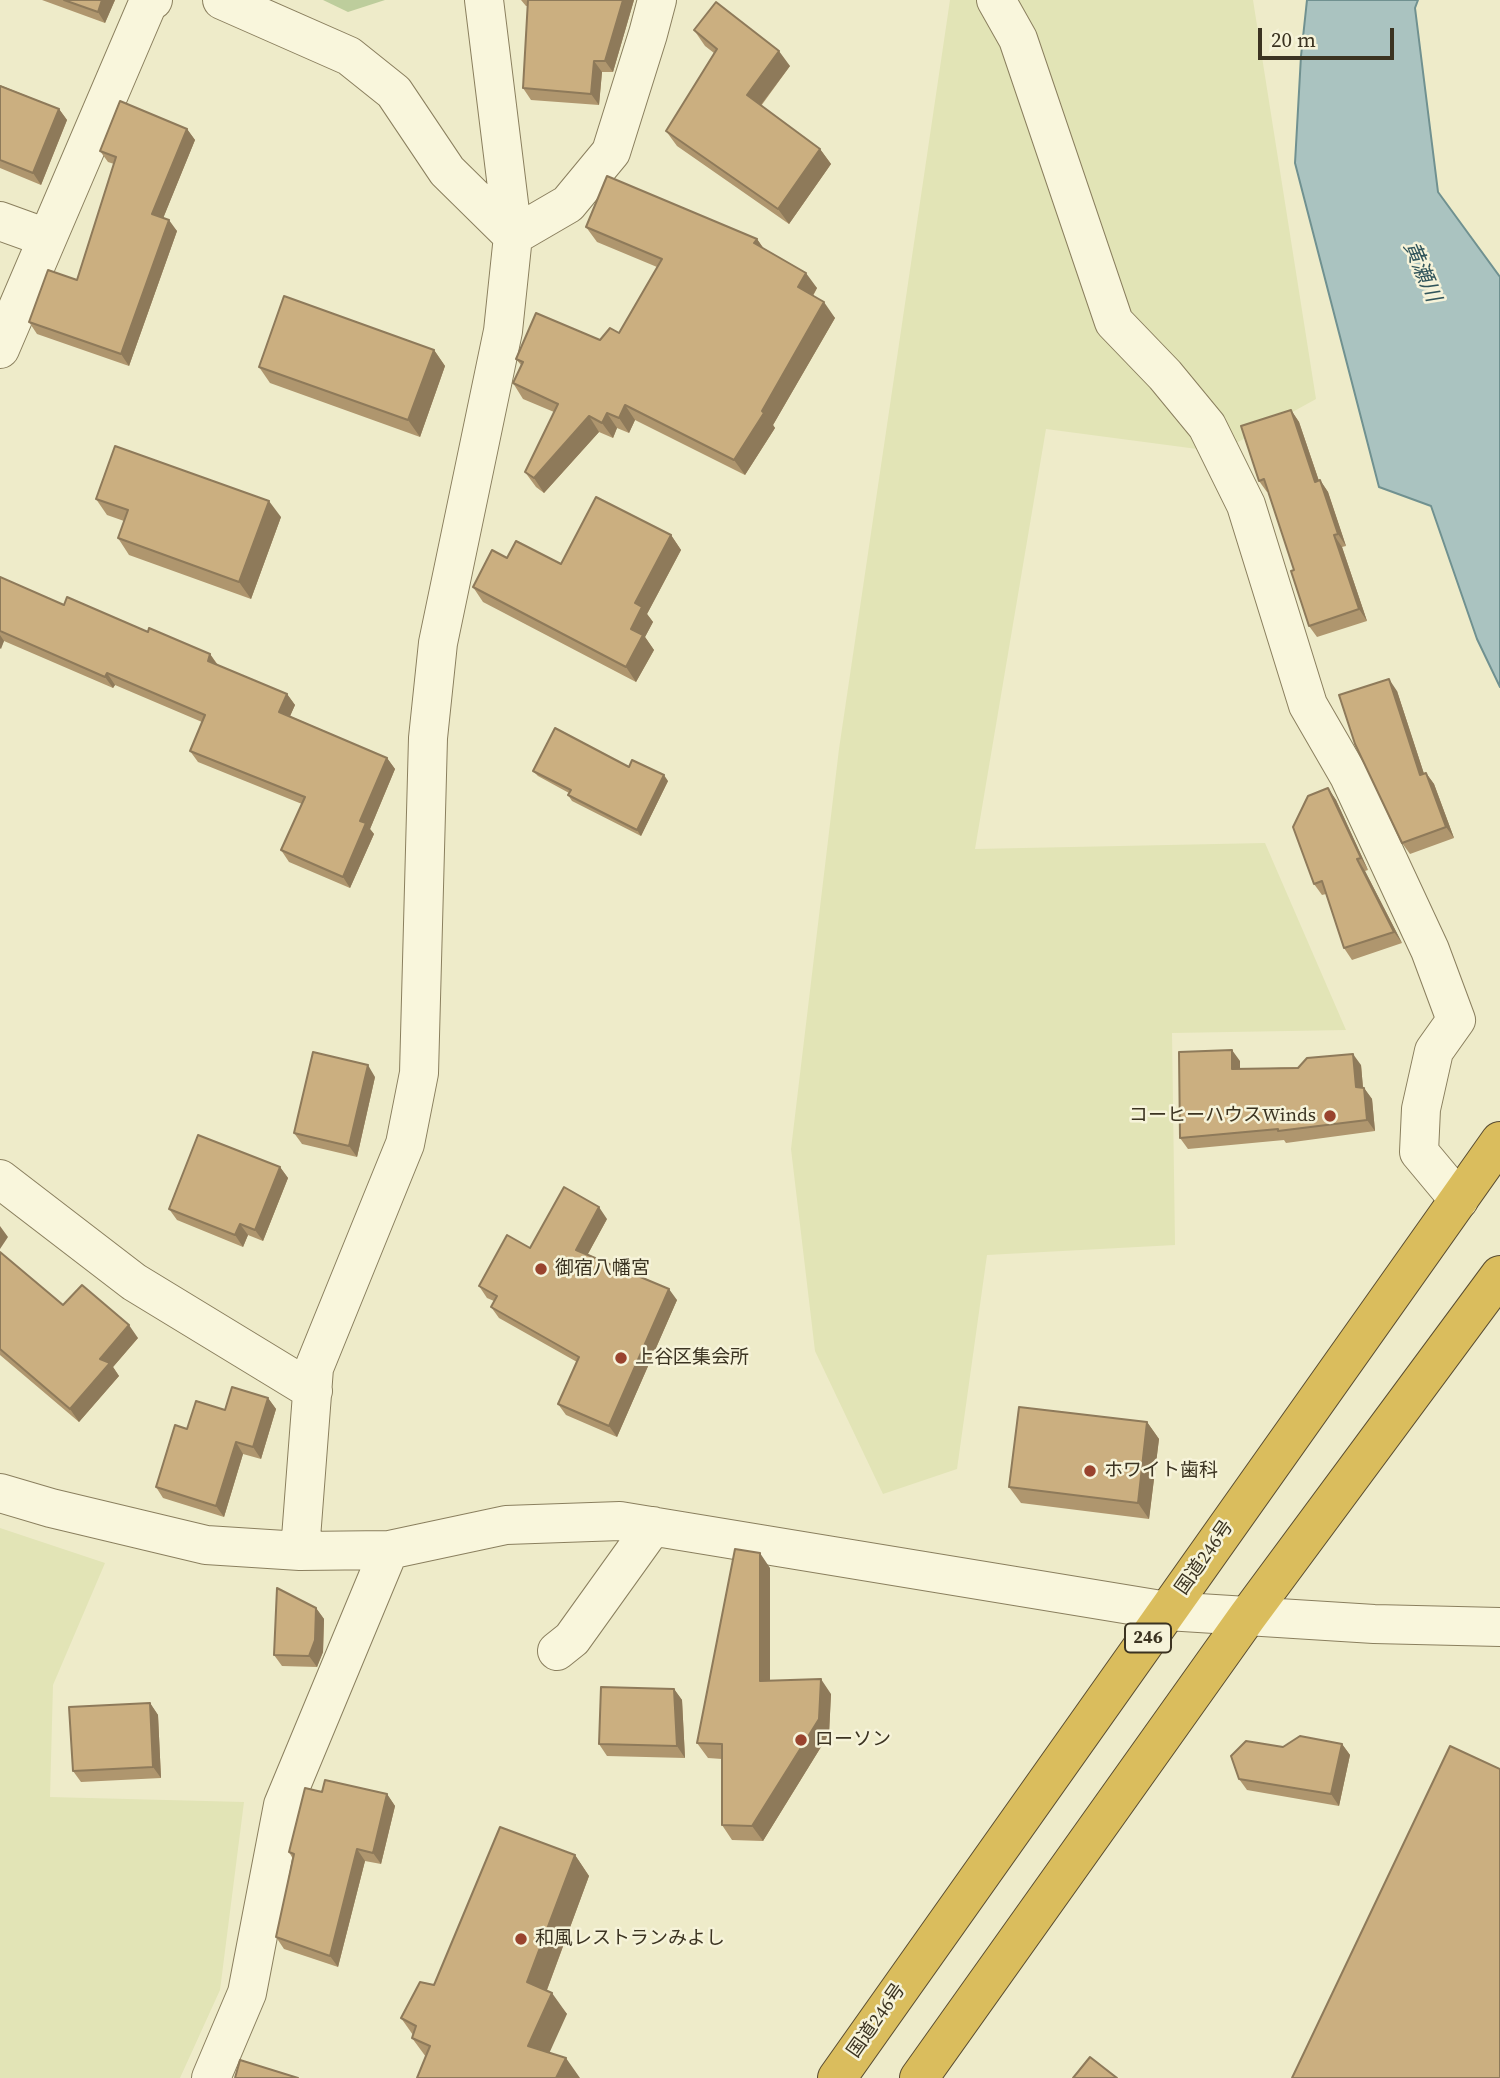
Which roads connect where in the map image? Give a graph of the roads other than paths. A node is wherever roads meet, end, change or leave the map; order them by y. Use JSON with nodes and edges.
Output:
{"nodes":[{"id":1,"x":153,"y":0,"type":"edge"},
{"id":2,"x":222,"y":0,"type":"edge"},
{"id":3,"x":484,"y":0,"type":"edge"},
{"id":4,"x":657,"y":0,"type":"edge"},
{"id":5,"x":996,"y":0,"type":"edge"},
{"id":6,"x":0,"y":221,"type":"edge"},
{"id":7,"x":513,"y":236,"type":"junction"},
{"id":8,"x":47,"y":238,"type":"junction"},
{"id":9,"x":0,"y":349,"type":"edge"},
{"id":10,"x":1500,"y":1141,"type":"edge"},
{"id":11,"x":0,"y":1179,"type":"edge"},
{"id":12,"x":1459,"y":1200,"type":"junction"},
{"id":13,"x":1500,"y":1276,"type":"edge"},
{"id":14,"x":313,"y":1391,"type":"junction"},
{"id":15,"x":0,"y":1493,"type":"edge"},
{"id":16,"x":653,"y":1526,"type":"junction"},
{"id":17,"x":300,"y":1550,"type":"junction"},
{"id":18,"x":388,"y":1550,"type":"junction"},
{"id":19,"x":1167,"y":1611,"type":"junction"},
{"id":20,"x":1247,"y":1617,"type":"junction"},
{"id":21,"x":1500,"y":1627,"type":"edge"},
{"id":22,"x":557,"y":1651,"type":"dead end"},
{"id":23,"x":211,"y":2078,"type":"edge"},
{"id":24,"x":837,"y":2078,"type":"edge"},
{"id":25,"x":919,"y":2078,"type":"edge"}],
"edges":[{"from":1,"to":8,"type":"street"},
{"from":2,"to":7,"type":"street"},
{"from":3,"to":7,"type":"street"},
{"from":4,"to":7,"type":"street"},
{"from":5,"to":12,"type":"street"},
{"from":6,"to":8,"type":"street"},
{"from":7,"to":14,"type":"street"},
{"from":8,"to":9,"type":"street"},
{"from":10,"to":12,"type":"highway","name":"国道246号","number":"246"},
{"from":11,"to":14,"type":"street"},
{"from":12,"to":19,"type":"highway","name":"国道246号","number":"246"},
{"from":13,"to":20,"type":"highway"},
{"from":14,"to":17,"type":"street"},
{"from":15,"to":17,"type":"street"},
{"from":16,"to":18,"type":"street"},
{"from":16,"to":19,"type":"street"},
{"from":16,"to":22,"type":"street"},
{"from":17,"to":18,"type":"street"},
{"from":18,"to":23,"type":"street"},
{"from":19,"to":20,"type":"street"},
{"from":19,"to":24,"type":"highway","name":"国道246号","number":"246"},
{"from":20,"to":21,"type":"street"},
{"from":20,"to":25,"type":"highway"}]}
